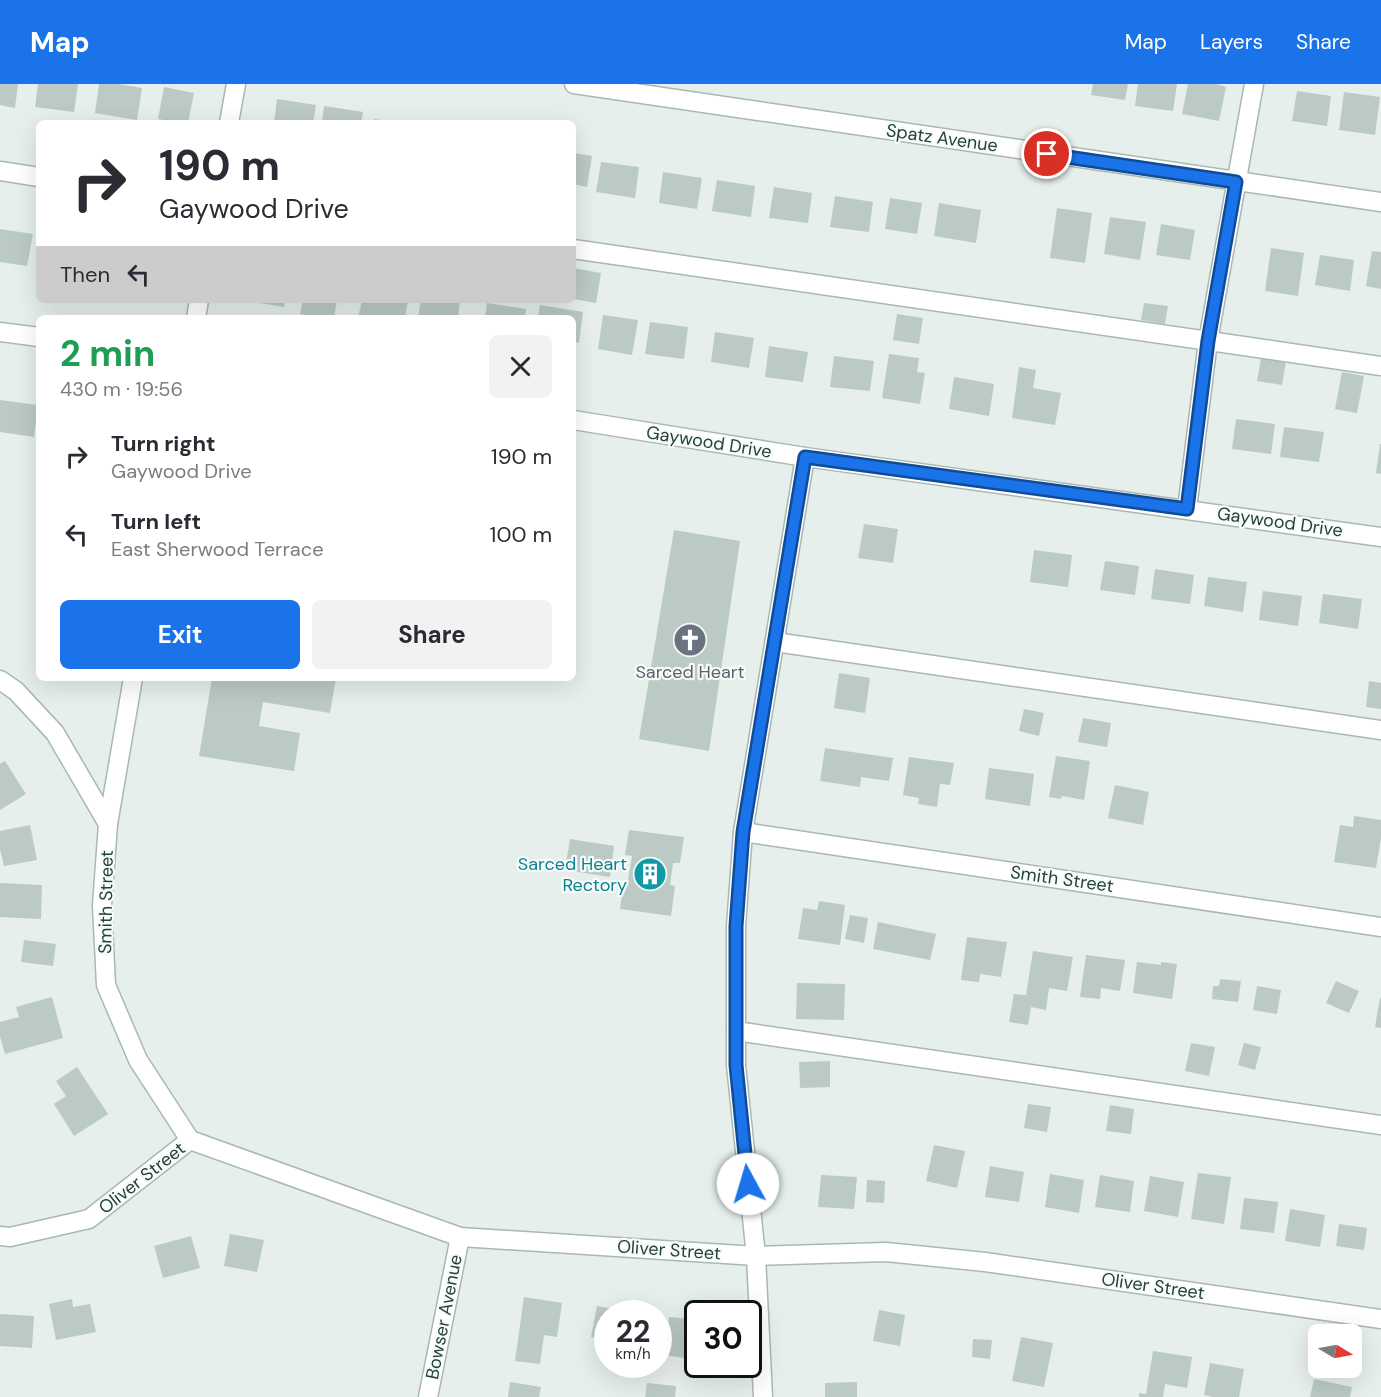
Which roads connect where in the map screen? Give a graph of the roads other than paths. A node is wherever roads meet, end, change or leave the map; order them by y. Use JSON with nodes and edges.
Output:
{"nodes":[{"id":1,"x":236,"y":84,"type":"edge"},
{"id":2,"x":574,"y":84,"type":"edge"},
{"id":3,"x":1254,"y":84,"type":"edge"},
{"id":4,"x":230,"y":120,"type":"edge"},
{"id":5,"x":0,"y":171,"type":"edge"},
{"id":6,"x":36,"y":177,"type":"edge"},
{"id":7,"x":1236,"y":182,"type":"junction"},
{"id":8,"x":1381,"y":202,"type":"edge"},
{"id":9,"x":576,"y":249,"type":"edge"},
{"id":10,"x":0,"y":332,"type":"edge"},
{"id":11,"x":36,"y":338,"type":"edge"},
{"id":12,"x":1208,"y":341,"type":"junction"},
{"id":13,"x":1381,"y":366,"type":"edge"},
{"id":14,"x":576,"y":420,"type":"edge"},
{"id":15,"x":805,"y":457,"type":"junction"},
{"id":16,"x":1187,"y":509,"type":"junction"},
{"id":17,"x":1381,"y":537,"type":"edge"},
{"id":18,"x":775,"y":642,"type":"junction"},
{"id":19,"x":0,"y":680,"type":"edge"},
{"id":20,"x":132,"y":681,"type":"edge"},
{"id":21,"x":1381,"y":730,"type":"edge"},
{"id":22,"x":108,"y":824,"type":"junction"},
{"id":23,"x":743,"y":832,"type":"junction"},
{"id":24,"x":1381,"y":927,"type":"edge"},
{"id":25,"x":736,"y":1031,"type":"junction"},
{"id":26,"x":1381,"y":1125,"type":"edge"},
{"id":27,"x":190,"y":1140,"type":"junction"},
{"id":28,"x":0,"y":1236,"type":"edge"},
{"id":29,"x":460,"y":1237,"type":"junction"},
{"id":30,"x":756,"y":1256,"type":"junction"},
{"id":31,"x":1381,"y":1319,"type":"edge"},
{"id":32,"x":428,"y":1397,"type":"edge"},
{"id":33,"x":763,"y":1397,"type":"edge"}],
"edges":[{"from":1,"to":4,"type":"street"},
{"from":2,"to":7,"type":"street","name":"Spatz Avenue"},
{"from":3,"to":7,"type":"street"},
{"from":5,"to":6,"type":"street"},
{"from":7,"to":8,"type":"street","name":"Spatz Avenue"},
{"from":7,"to":12,"type":"street"},
{"from":9,"to":12,"type":"street"},
{"from":10,"to":11,"type":"street"},
{"from":12,"to":13,"type":"street"},
{"from":12,"to":16,"type":"street"},
{"from":14,"to":15,"type":"street","name":"Gaywood Drive"},
{"from":15,"to":16,"type":"street","name":"Gaywood Drive"},
{"from":15,"to":18,"type":"street"},
{"from":16,"to":17,"type":"street","name":"Gaywood Drive"},
{"from":18,"to":21,"type":"street"},
{"from":18,"to":23,"type":"street"},
{"from":19,"to":22,"type":"street","name":"Smith Street"},
{"from":20,"to":22,"type":"street"},
{"from":22,"to":27,"type":"street","name":"Smith Street"},
{"from":23,"to":24,"type":"street","name":"Smith Street"},
{"from":23,"to":25,"type":"street"},
{"from":25,"to":26,"type":"street"},
{"from":25,"to":30,"type":"street"},
{"from":27,"to":28,"type":"street","name":"Oliver Street"},
{"from":27,"to":29,"type":"street","name":"Oliver Street"},
{"from":29,"to":30,"type":"street","name":"Oliver Street"},
{"from":29,"to":32,"type":"street","name":"Bowser Avenue"},
{"from":30,"to":31,"type":"street","name":"Oliver Street"},
{"from":30,"to":33,"type":"street"}]}
